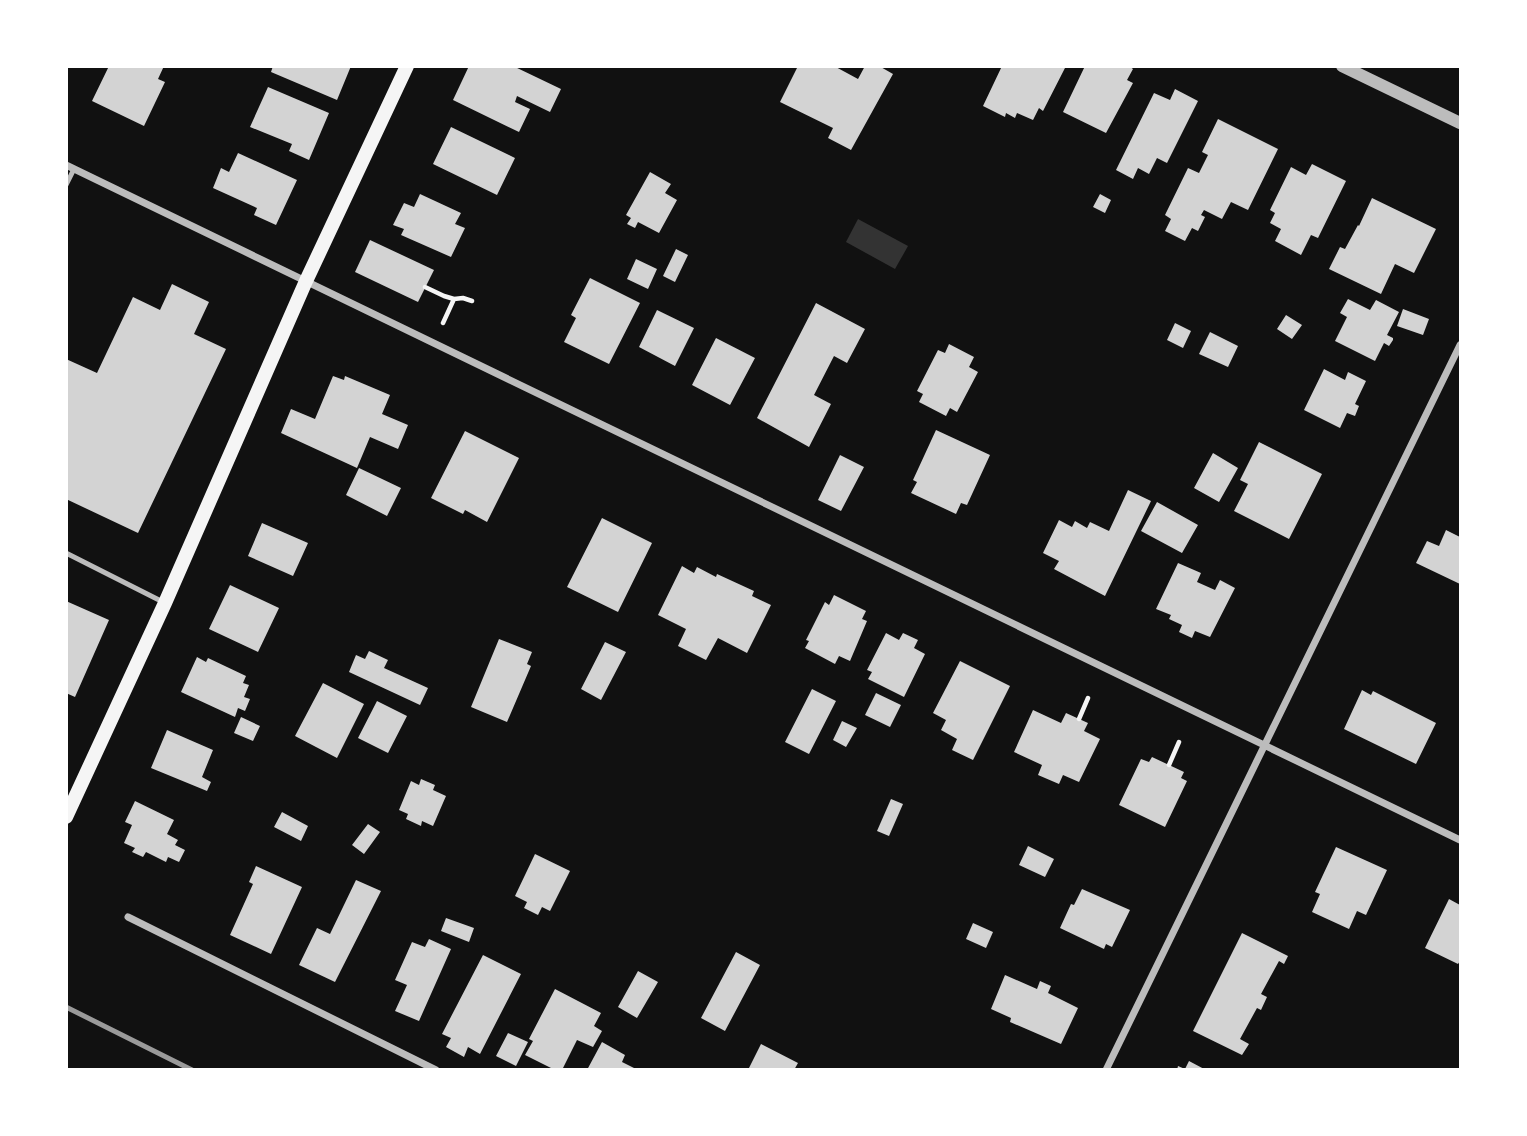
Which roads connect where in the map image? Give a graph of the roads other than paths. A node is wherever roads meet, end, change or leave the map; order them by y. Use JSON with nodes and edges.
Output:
{"nodes":[{"id":1,"x":407,"y":66,"type":"edge"},
{"id":2,"x":1342,"y":66,"type":"edge"},
{"id":3,"x":1461,"y":123,"type":"edge"},
{"id":4,"x":70,"y":167,"type":"edge"},
{"id":5,"x":66,"y":186,"type":"edge"},
{"id":6,"x":306,"y":281,"type":"junction"},
{"id":7,"x":1461,"y":345,"type":"edge"},
{"id":8,"x":66,"y":553,"type":"edge"},
{"id":9,"x":165,"y":603,"type":"junction"},
{"id":10,"x":1265,"y":745,"type":"junction"},
{"id":11,"x":66,"y":817,"type":"edge"},
{"id":12,"x":1461,"y":840,"type":"edge"},
{"id":13,"x":128,"y":918,"type":"dead end"},
{"id":14,"x":436,"y":1069,"type":"edge"},
{"id":15,"x":1106,"y":1069,"type":"edge"}],
"edges":[{"from":1,"to":6,"type":"main road"},
{"from":2,"to":3,"type":"street"},
{"from":4,"to":5,"type":"lane"},
{"from":4,"to":6,"type":"street"},
{"from":6,"to":9,"type":"main road"},
{"from":6,"to":10,"type":"street"},
{"from":7,"to":10,"type":"street"},
{"from":8,"to":9,"type":"lane"},
{"from":9,"to":11,"type":"main road"},
{"from":10,"to":12,"type":"street"},
{"from":10,"to":15,"type":"street"},
{"from":13,"to":14,"type":"street"}]}
